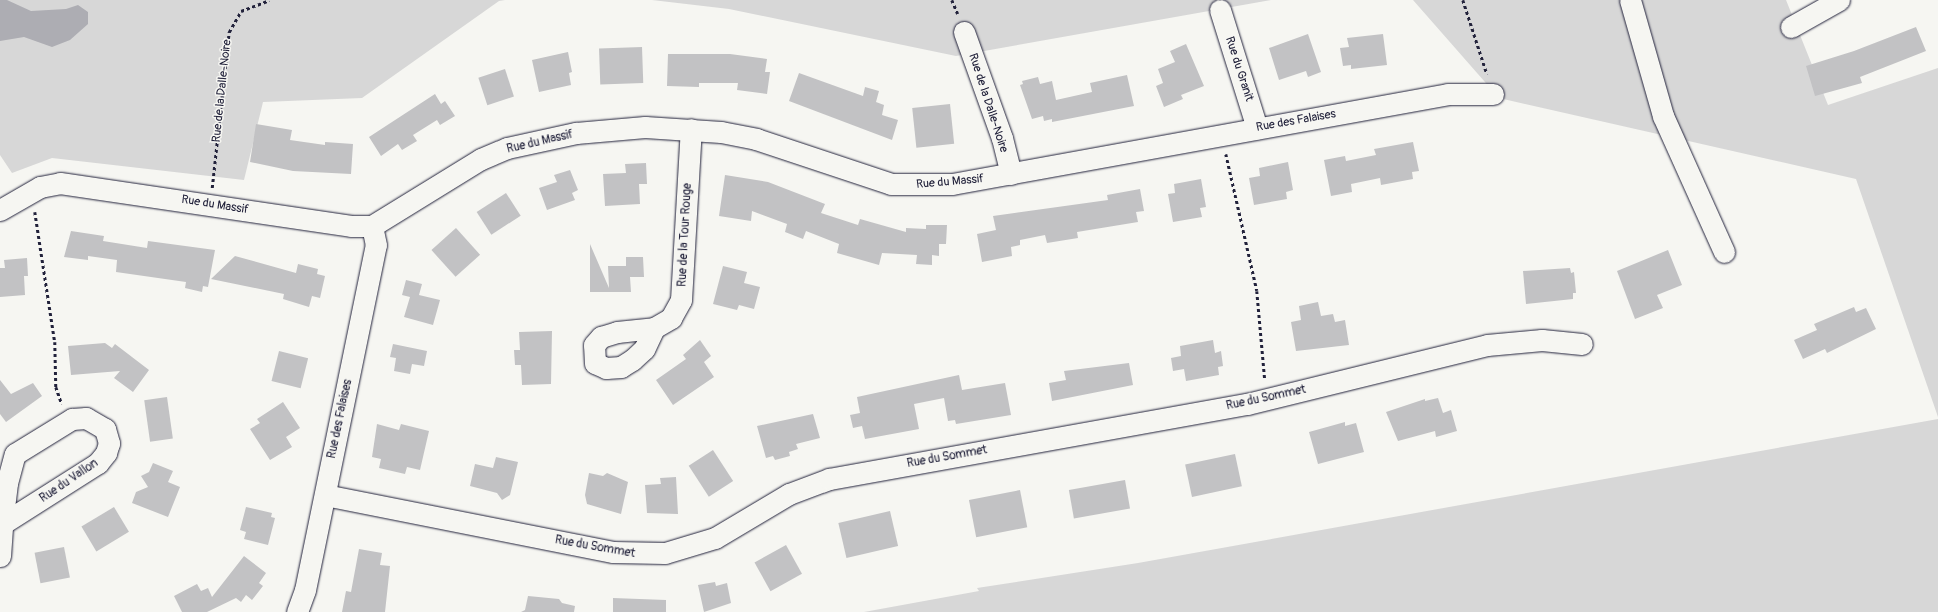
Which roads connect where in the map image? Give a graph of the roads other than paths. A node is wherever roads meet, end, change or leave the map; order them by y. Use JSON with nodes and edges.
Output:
{"nodes":[{"id":1,"x":1630,"y":0,"type":"edge"},
{"id":2,"x":1839,"y":0,"type":"edge"},
{"id":3,"x":1220,"y":10,"type":"dead end"},
{"id":4,"x":1791,"y":27,"type":"dead end"},
{"id":5,"x":964,"y":32,"type":"dead end"},
{"id":6,"x":1494,"y":94,"type":"road end"},
{"id":7,"x":1257,"y":128,"type":"junction"},
{"id":8,"x":691,"y":129,"type":"junction"},
{"id":9,"x":1099,"y":157,"type":"joint"},
{"id":10,"x":1011,"y":174,"type":"junction"},
{"id":11,"x":0,"y":210,"type":"edge"},
{"id":12,"x":372,"y":226,"type":"junction"},
{"id":13,"x":1724,"y":252,"type":"dead end"},
{"id":14,"x":654,"y":328,"type":"dead end"},
{"id":15,"x":1582,"y":344,"type":"dead end"},
{"id":16,"x":325,"y":495,"type":"junction"},
{"id":17,"x":2,"y":524,"type":"junction"},
{"id":18,"x":0,"y":556,"type":"edge"},
{"id":19,"x":296,"y":612,"type":"edge"}],
"edges":[{"from":1,"to":13,"type":"street"},
{"from":2,"to":4,"type":"street"},
{"from":3,"to":7,"type":"street","name":"Rue du Granit"},
{"from":5,"to":10,"type":"street","name":"Rue de la Dalle-Noire"},
{"from":6,"to":7,"type":"street","name":"Rue des Falaises"},
{"from":7,"to":9,"type":"street","name":"Rue des Falaises"},
{"from":8,"to":10,"type":"street","name":"Rue du Massif"},
{"from":8,"to":12,"type":"street","name":"Rue du Massif"},
{"from":8,"to":14,"type":"street","name":"Rue de la Tour Rouge"},
{"from":9,"to":10,"type":"street","name":"Rue du Massif"},
{"from":11,"to":12,"type":"street","name":"Rue du Massif"},
{"from":12,"to":16,"type":"street","name":"Rue des Falaises"},
{"from":15,"to":16,"type":"street","name":"Rue du Sommet"},
{"from":16,"to":19,"type":"street","name":"Rue des Falaises"},
{"from":17,"to":17,"type":"street","name":"Rue du Vallon"},
{"from":17,"to":18,"type":"street","name":"Rue du Vallon"}]}
